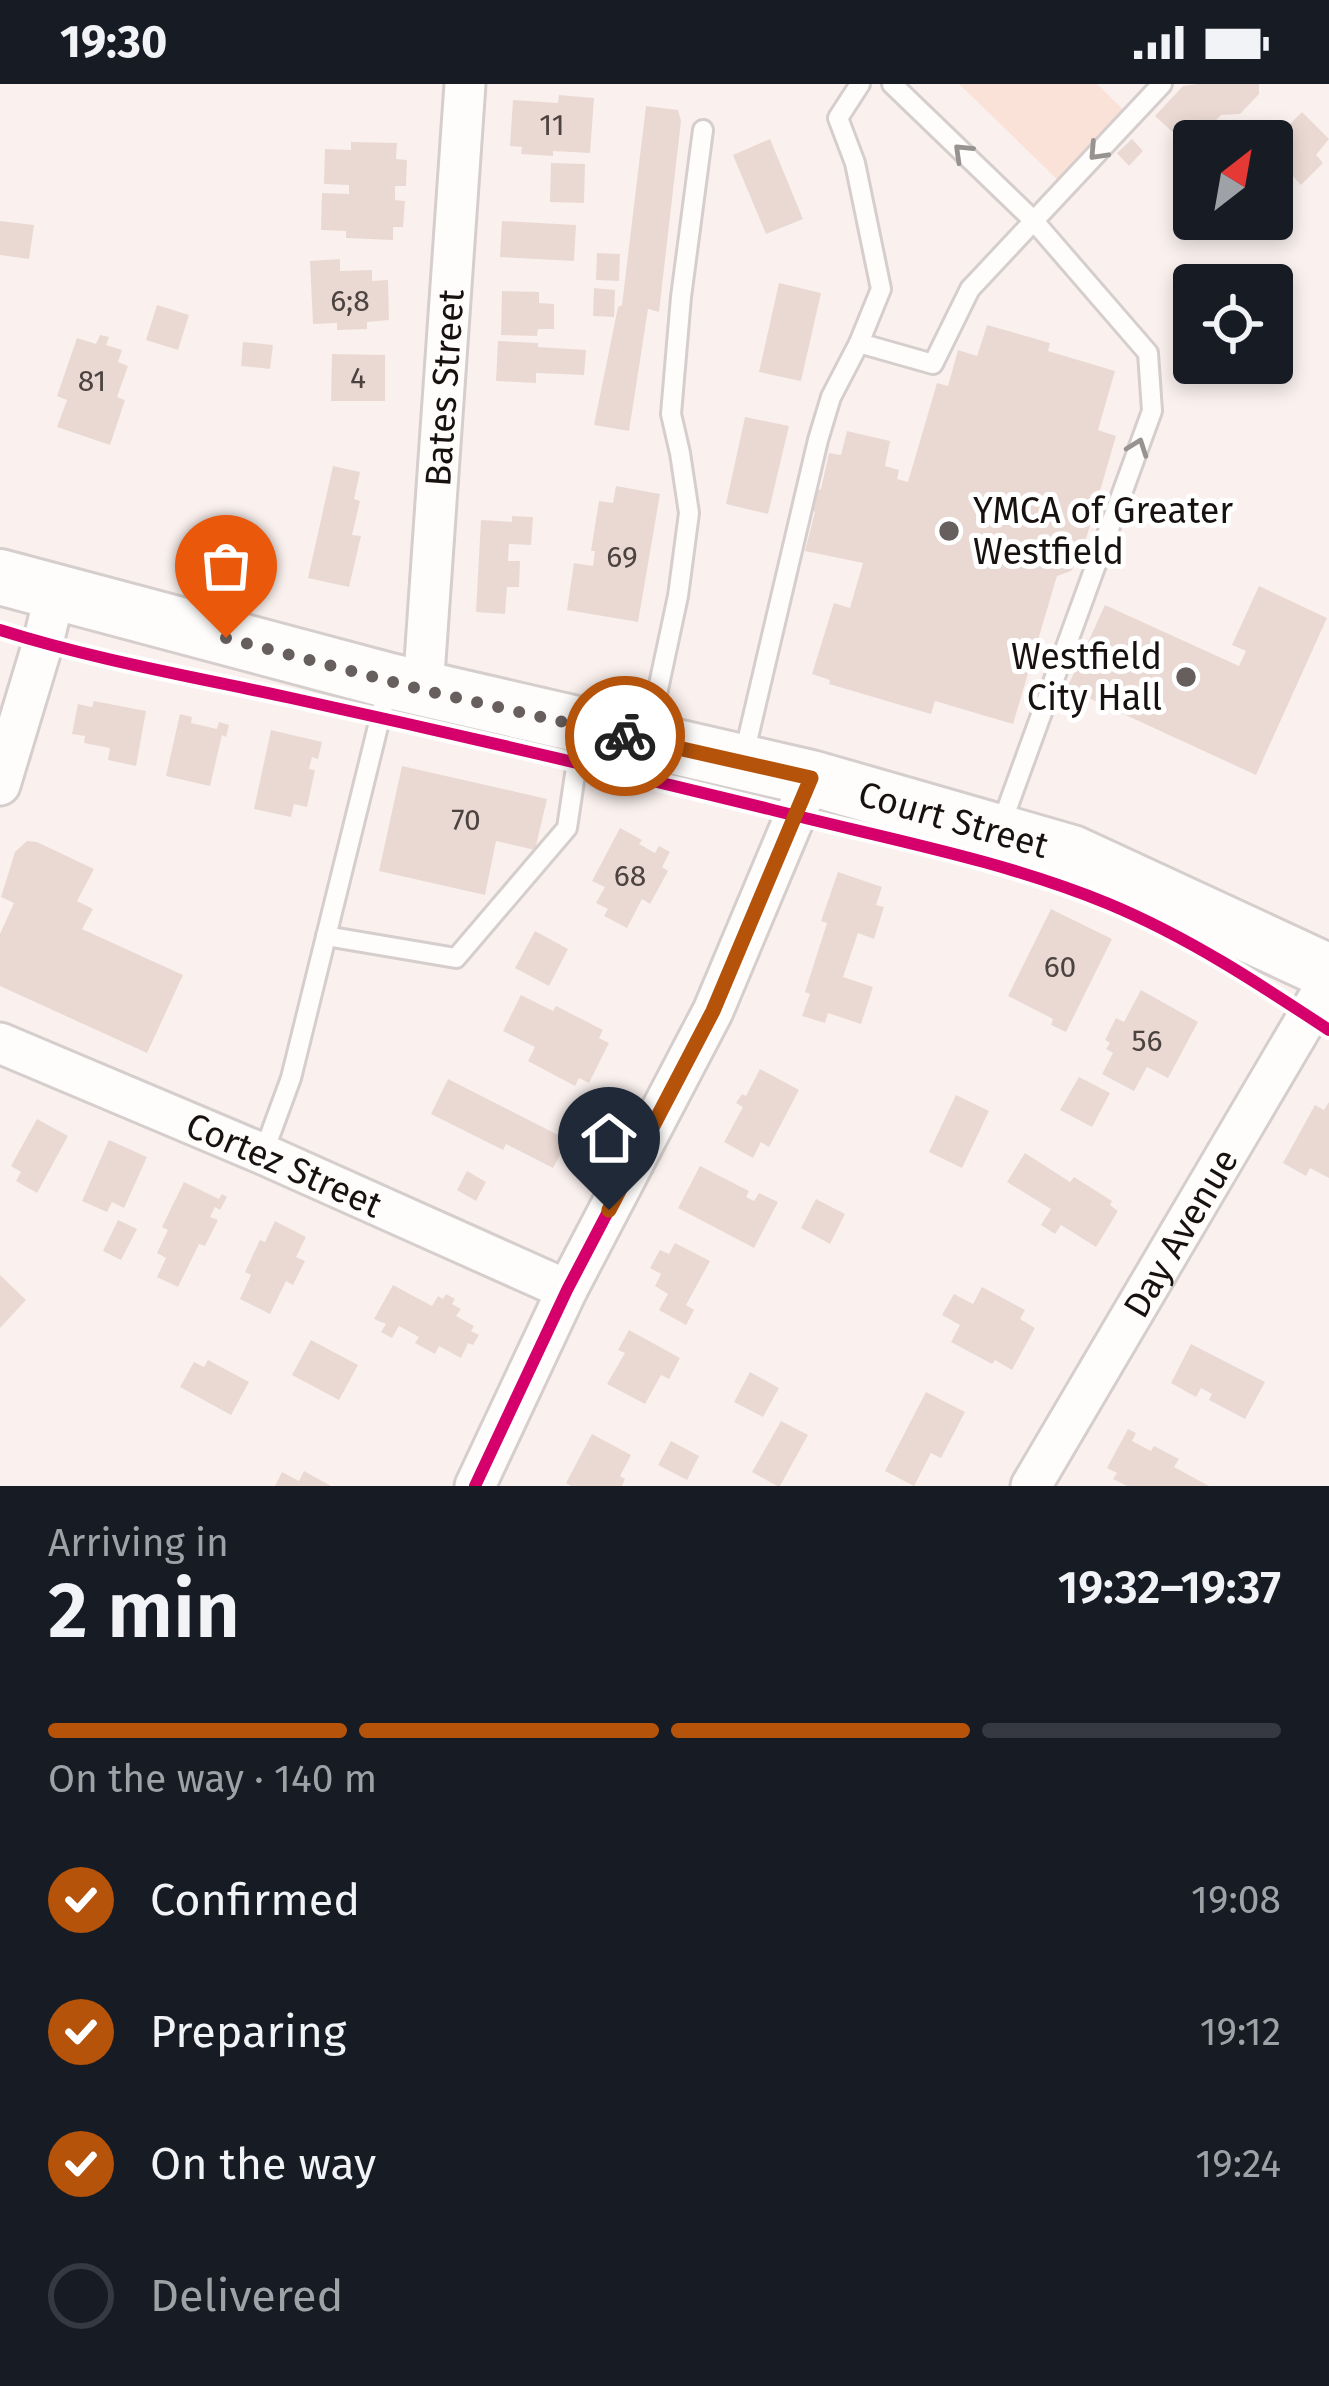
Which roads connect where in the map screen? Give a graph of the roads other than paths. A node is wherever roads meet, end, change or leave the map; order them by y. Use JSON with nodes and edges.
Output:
{"nodes":[{"id":1,"x":465,"y":84,"type":"edge"},
{"id":2,"x":860,"y":84,"type":"edge"},
{"id":3,"x":892,"y":84,"type":"edge"},
{"id":4,"x":1162,"y":84,"type":"edge"},
{"id":5,"x":703,"y":130,"type":"dead end"},
{"id":6,"x":1033,"y":220,"type":"junction"},
{"id":7,"x":859,"y":343,"type":"junction"},
{"id":8,"x":0,"y":577,"type":"edge"},
{"id":9,"x":55,"y":593,"type":"junction"},
{"id":10,"x":406,"y":686,"type":"junction"},
{"id":11,"x":582,"y":726,"type":"junction"},
{"id":12,"x":647,"y":741,"type":"junction"},
{"id":13,"x":742,"y":763,"type":"junction"},
{"id":14,"x":811,"y":778,"type":"junction"},
{"id":15,"x":0,"y":784,"type":"edge"},
{"id":16,"x":999,"y":832,"type":"junction"},
{"id":17,"x":326,"y":936,"type":"junction"},
{"id":18,"x":1329,"y":976,"type":"edge"},
{"id":19,"x":0,"y":1043,"type":"edge"},
{"id":20,"x":263,"y":1154,"type":"junction"},
{"id":21,"x":567,"y":1290,"type":"junction"},
{"id":22,"x":476,"y":1486,"type":"edge"},
{"id":23,"x":1031,"y":1486,"type":"edge"}],
"edges":[{"from":1,"to":10,"type":"street","name":"Bates Street"},
{"from":2,"to":7,"type":"lane"},
{"from":6,"to":3,"type":"lane","one_way":true},
{"from":4,"to":6,"type":"lane","one_way":true},
{"from":5,"to":12,"type":"lane"},
{"from":6,"to":7,"type":"lane"},
{"from":16,"to":6,"type":"lane","one_way":true},
{"from":7,"to":13,"type":"lane"},
{"from":8,"to":9,"type":"main road","name":"Court Street"},
{"from":9,"to":10,"type":"main road","name":"Court Street"},
{"from":9,"to":15,"type":"street"},
{"from":10,"to":11,"type":"main road","name":"Court Street"},
{"from":10,"to":17,"type":"lane"},
{"from":11,"to":12,"type":"main road","name":"Court Street"},
{"from":11,"to":17,"type":"lane"},
{"from":12,"to":13,"type":"main road","name":"Court Street"},
{"from":13,"to":14,"type":"main road","name":"Court Street"},
{"from":14,"to":16,"type":"main road","name":"Court Street"},
{"from":14,"to":21,"type":"street"},
{"from":16,"to":18,"type":"main road","name":"Court Street"},
{"from":17,"to":20,"type":"lane"},
{"from":18,"to":23,"type":"street","name":"Day Avenue"},
{"from":19,"to":20,"type":"street","name":"Cortez Street"},
{"from":20,"to":21,"type":"street","name":"Cortez Street"},
{"from":21,"to":22,"type":"street"}]}
